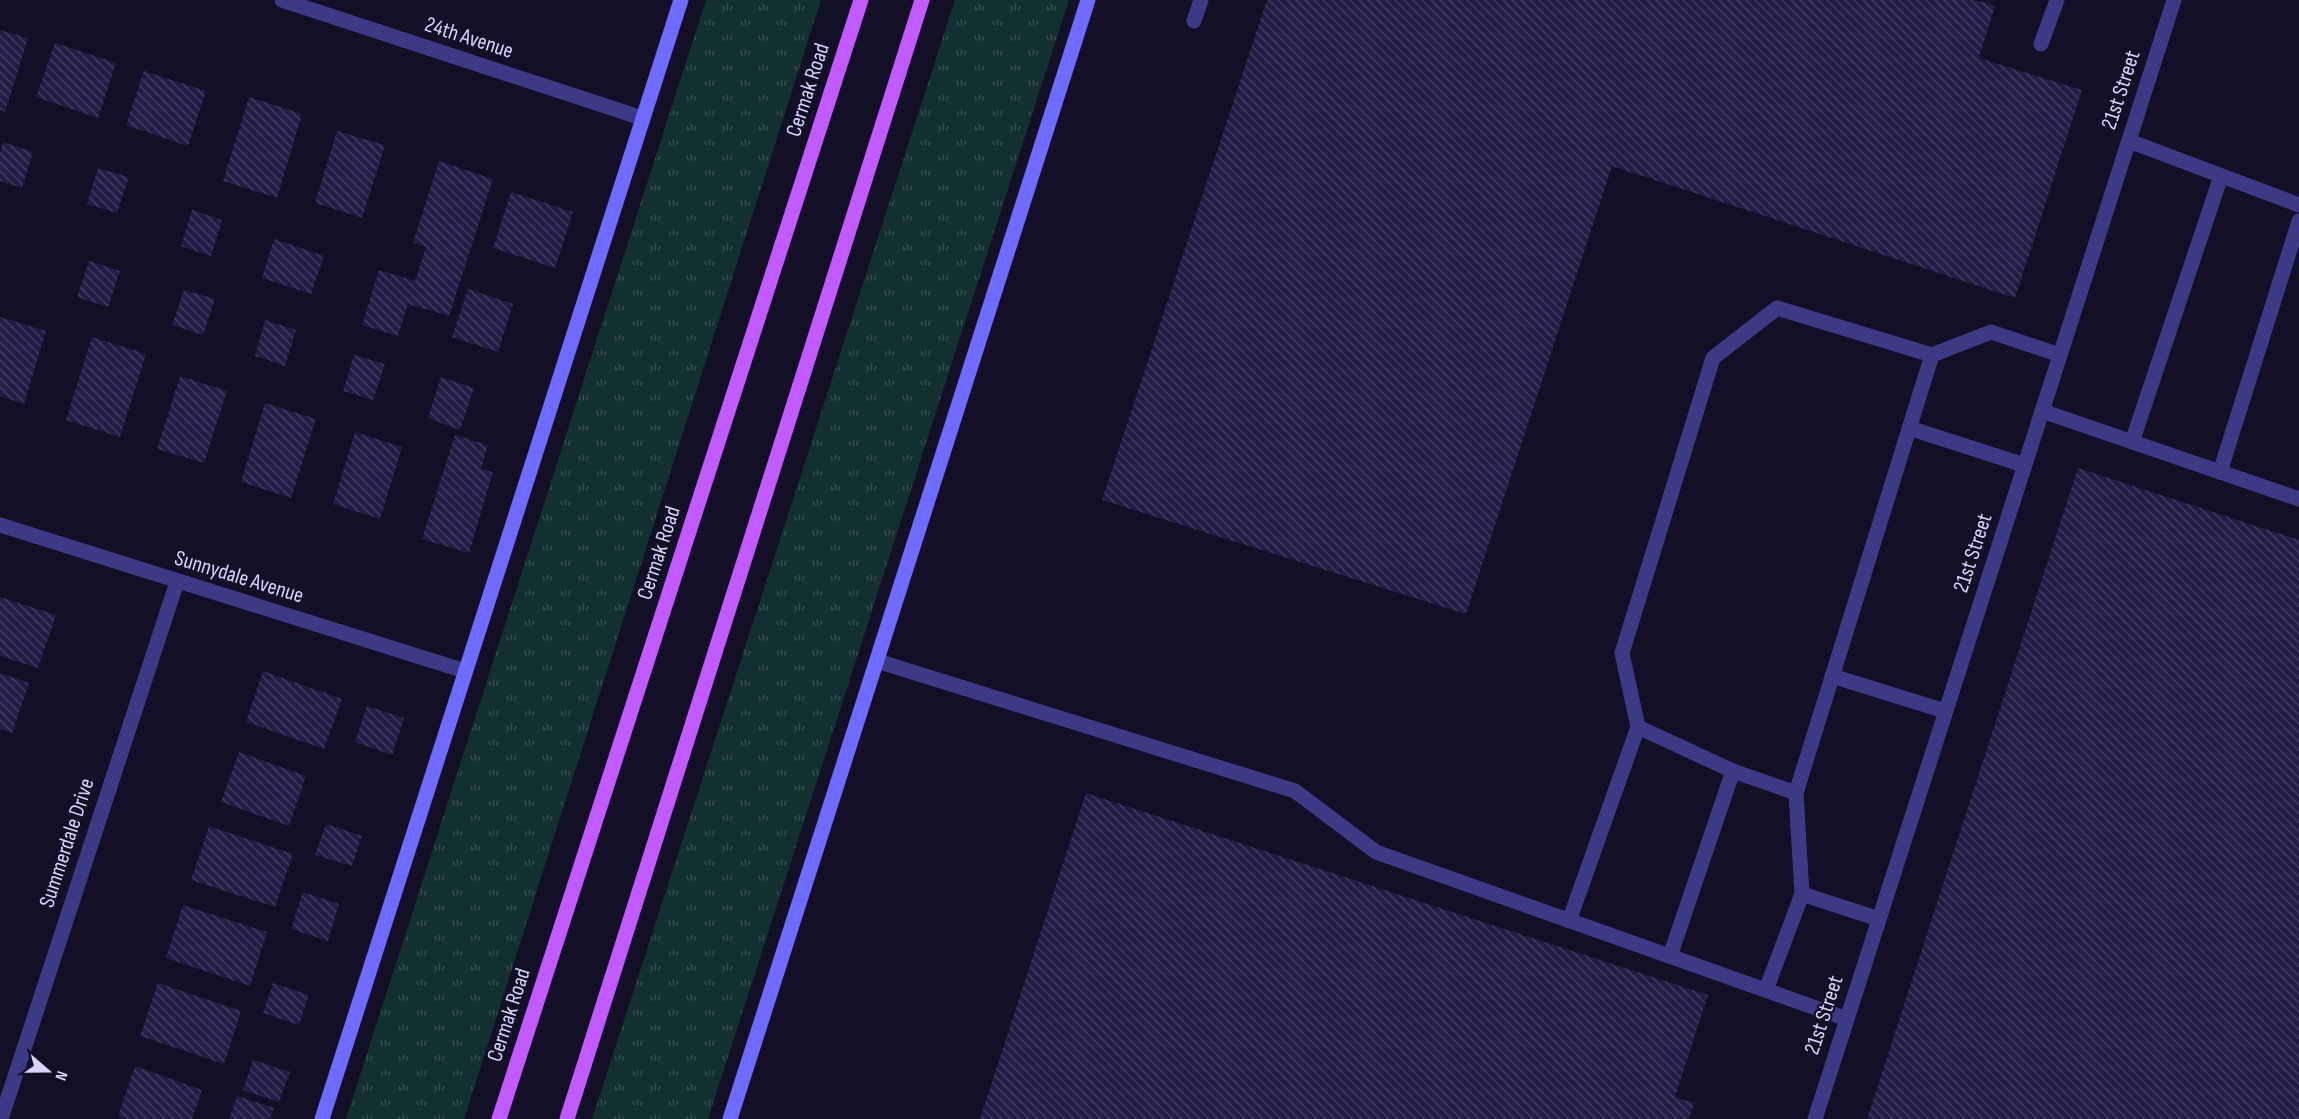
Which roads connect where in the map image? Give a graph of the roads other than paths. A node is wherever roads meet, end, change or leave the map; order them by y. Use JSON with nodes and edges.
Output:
{"nodes":[{"id":1,"x":282,"y":0,"type":"edge"},
{"id":2,"x":681,"y":0,"type":"edge"},
{"id":3,"x":861,"y":0,"type":"edge"},
{"id":4,"x":922,"y":0,"type":"edge"},
{"id":5,"x":1088,"y":0,"type":"edge"},
{"id":6,"x":1201,"y":0,"type":"edge"},
{"id":7,"x":2057,"y":0,"type":"edge"},
{"id":8,"x":2174,"y":0,"type":"edge"},
{"id":9,"x":1194,"y":21,"type":"dead end"},
{"id":10,"x":2041,"y":44,"type":"dead end"},
{"id":11,"x":642,"y":118,"type":"junction"},
{"id":12,"x":2129,"y":141,"type":"junction"},
{"id":13,"x":2221,"y":176,"type":"junction"},
{"id":14,"x":2299,"y":205,"type":"edge"},
{"id":15,"x":2299,"y":221,"type":"edge"},
{"id":16,"x":1932,"y":355,"type":"junction"},
{"id":17,"x":2060,"y":355,"type":"junction"},
{"id":18,"x":2042,"y":411,"type":"junction"},
{"id":19,"x":1909,"y":428,"type":"junction"},
{"id":20,"x":2132,"y":442,"type":"junction"},
{"id":21,"x":2024,"y":465,"type":"junction"},
{"id":22,"x":2220,"y":471,"type":"junction"},
{"id":23,"x":2299,"y":499,"type":"edge"},
{"id":24,"x":0,"y":525,"type":"edge"},
{"id":25,"x":177,"y":582,"type":"junction"},
{"id":26,"x":877,"y":661,"type":"junction"},
{"id":27,"x":465,"y":671,"type":"junction"},
{"id":28,"x":1832,"y":675,"type":"junction"},
{"id":29,"x":1946,"y":711,"type":"junction"},
{"id":30,"x":1638,"y":727,"type":"junction"},
{"id":31,"x":1732,"y":771,"type":"junction"},
{"id":32,"x":1796,"y":793,"type":"junction"},
{"id":33,"x":1802,"y":894,"type":"junction"},
{"id":34,"x":1879,"y":919,"type":"junction"},
{"id":35,"x":1569,"y":921,"type":"junction"},
{"id":36,"x":1670,"y":956,"type":"junction"},
{"id":37,"x":1766,"y":990,"type":"junction"},
{"id":38,"x":1847,"y":1019,"type":"junction"},
{"id":39,"x":1,"y":1119,"type":"edge"},
{"id":40,"x":322,"y":1119,"type":"edge"},
{"id":41,"x":499,"y":1119,"type":"edge"},
{"id":42,"x":567,"y":1119,"type":"edge"},
{"id":43,"x":730,"y":1119,"type":"edge"},
{"id":44,"x":1815,"y":1119,"type":"edge"}],
"edges":[{"from":1,"to":11,"type":"street","name":"24th Avenue"},
{"from":2,"to":11,"type":"main road"},
{"from":3,"to":41,"type":"main road","name":"Cermak Road"},
{"from":4,"to":42,"type":"main road"},
{"from":5,"to":26,"type":"main road"},
{"from":6,"to":9,"type":"street"},
{"from":7,"to":10,"type":"street"},
{"from":8,"to":12,"type":"street","name":"21st Street"},
{"from":11,"to":27,"type":"main road"},
{"from":12,"to":13,"type":"street"},
{"from":12,"to":17,"type":"street","name":"21st Street"},
{"from":13,"to":14,"type":"street"},
{"from":13,"to":20,"type":"street"},
{"from":15,"to":22,"type":"street"},
{"from":16,"to":17,"type":"street"},
{"from":16,"to":19,"type":"street"},
{"from":16,"to":30,"type":"street"},
{"from":17,"to":18,"type":"street","name":"21st Street"},
{"from":18,"to":20,"type":"street"},
{"from":18,"to":21,"type":"street","name":"21st Street"},
{"from":19,"to":21,"type":"street"},
{"from":19,"to":28,"type":"street"},
{"from":20,"to":22,"type":"street"},
{"from":21,"to":29,"type":"street","name":"21st Street"},
{"from":22,"to":23,"type":"street"},
{"from":24,"to":25,"type":"street","name":"Sunnydale Avenue"},
{"from":25,"to":27,"type":"street","name":"Sunnydale Avenue"},
{"from":25,"to":39,"type":"street","name":"Summerdale Drive"},
{"from":26,"to":35,"type":"street"},
{"from":26,"to":43,"type":"main road"},
{"from":27,"to":40,"type":"main road"},
{"from":28,"to":29,"type":"street"},
{"from":28,"to":32,"type":"street"},
{"from":29,"to":34,"type":"street","name":"21st Street"},
{"from":30,"to":31,"type":"street"},
{"from":30,"to":35,"type":"street"},
{"from":31,"to":32,"type":"street"},
{"from":31,"to":36,"type":"street"},
{"from":32,"to":33,"type":"street"},
{"from":33,"to":34,"type":"street"},
{"from":33,"to":37,"type":"street"},
{"from":34,"to":38,"type":"street","name":"21st Street"},
{"from":35,"to":36,"type":"street"},
{"from":36,"to":37,"type":"street"},
{"from":37,"to":38,"type":"street"},
{"from":38,"to":44,"type":"street","name":"21st Street"}]}
